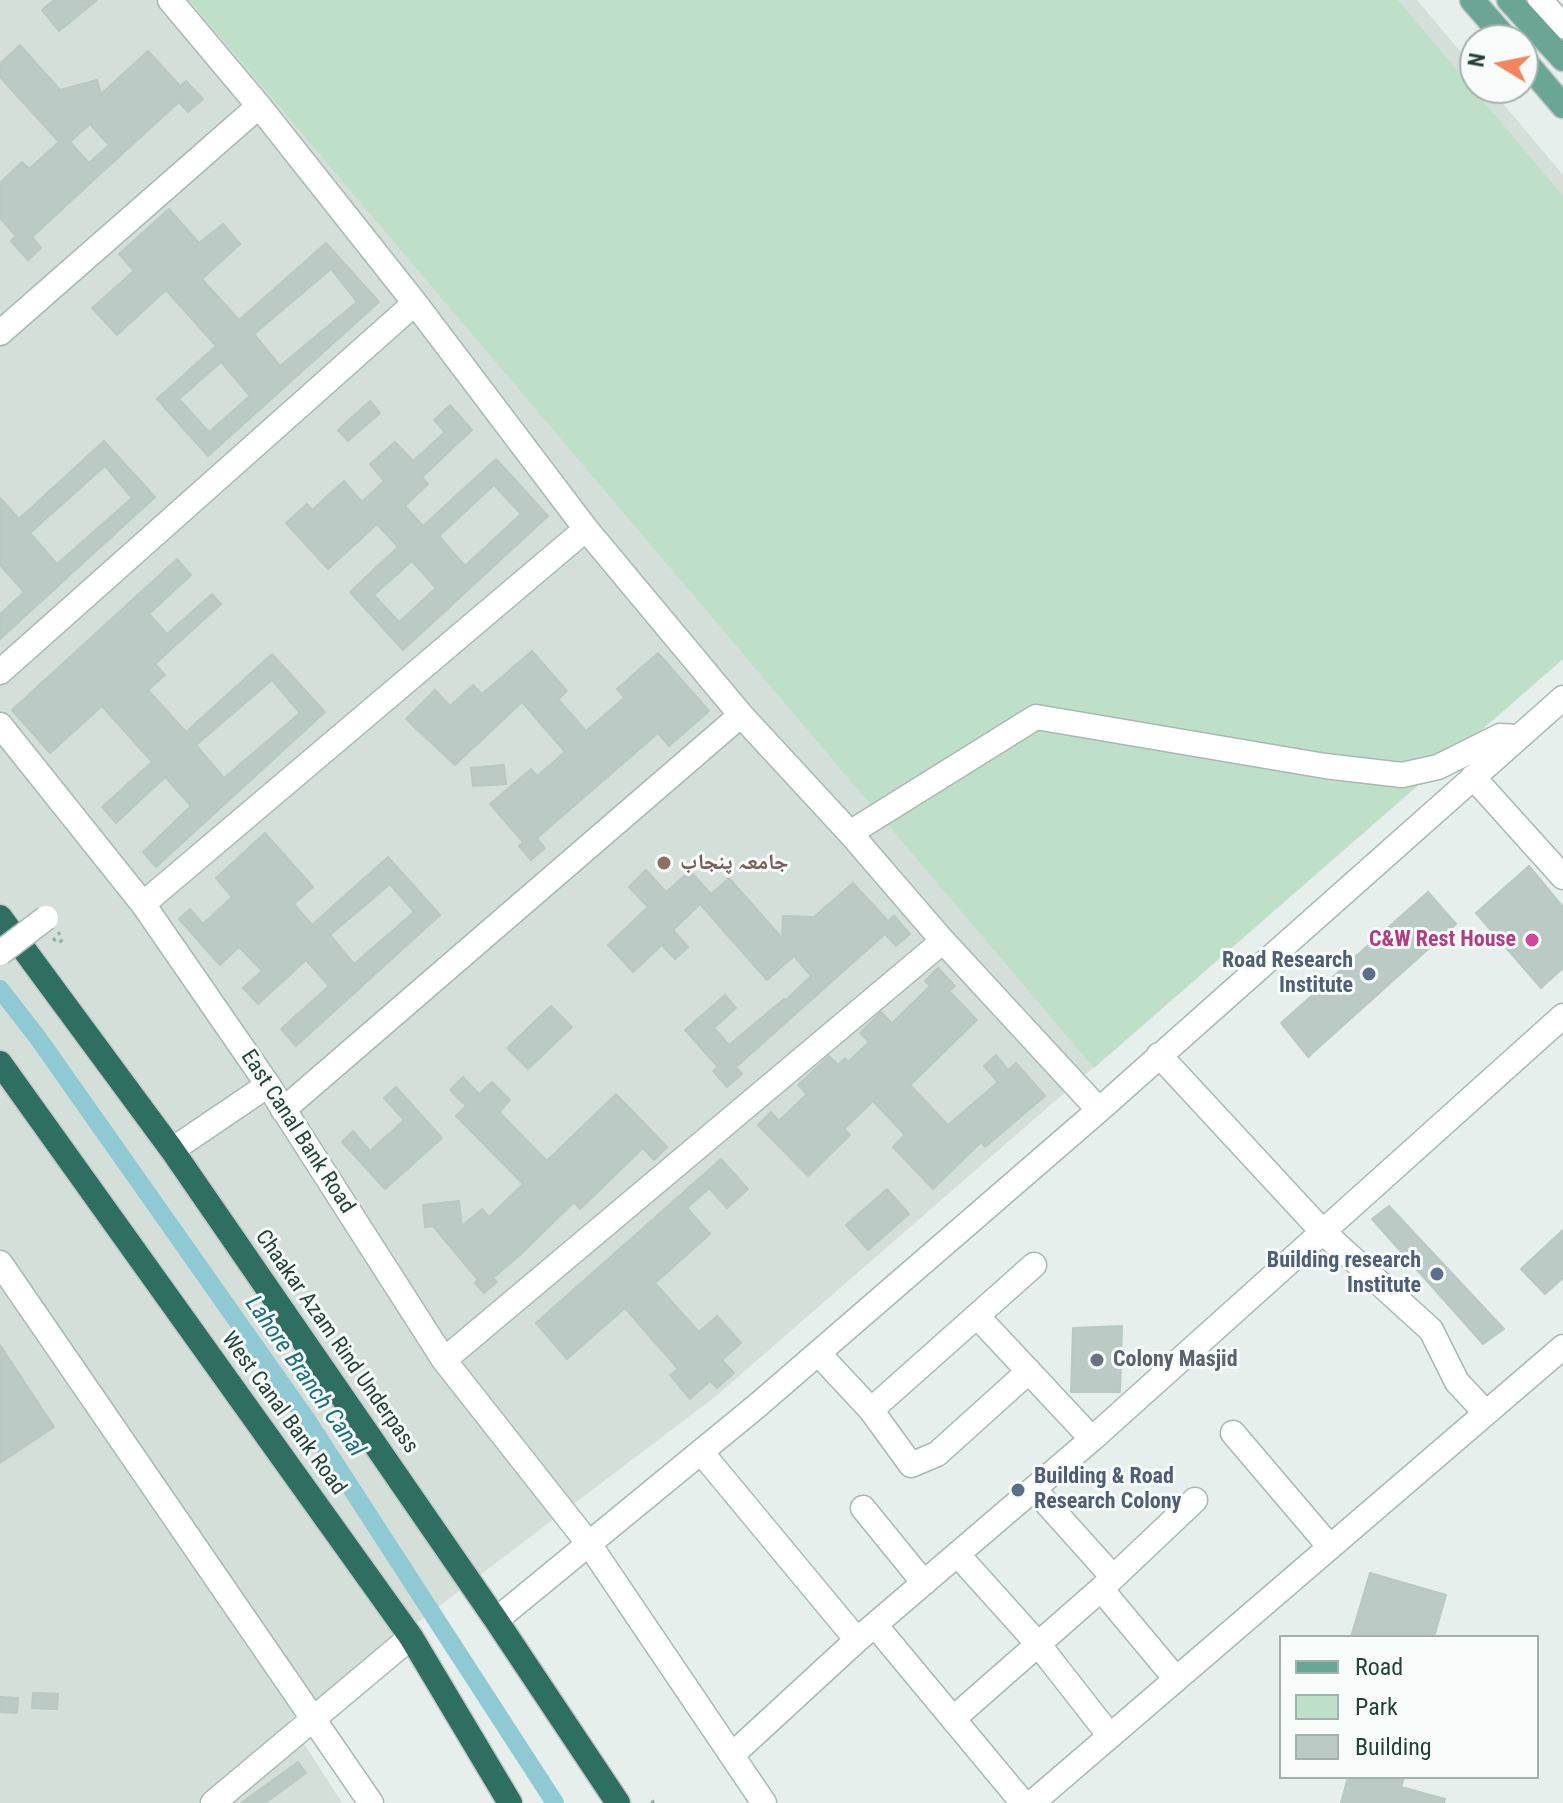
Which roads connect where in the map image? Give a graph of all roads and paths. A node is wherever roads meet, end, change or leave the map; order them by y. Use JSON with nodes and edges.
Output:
{"nodes":[{"id":1,"x":170,"y":0,"type":"edge"},
{"id":2,"x":1472,"y":0,"type":"edge"},
{"id":3,"x":1509,"y":0,"type":"edge"},
{"id":4,"x":1540,"y":6,"type":"edge"},
{"id":5,"x":1493,"y":24,"type":"edge"},
{"id":6,"x":1563,"y":26,"type":"edge"},
{"id":7,"x":1563,"y":59,"type":"edge"},
{"id":8,"x":1539,"y":78,"type":"edge"},
{"id":9,"x":259,"y":106,"type":"junction"},
{"id":10,"x":1563,"y":106,"type":"edge"},
{"id":11,"x":415,"y":303,"type":"junction"},
{"id":12,"x":0,"y":333,"type":"edge"},
{"id":13,"x":586,"y":529,"type":"junction"},
{"id":14,"x":0,"y":672,"type":"edge"},
{"id":15,"x":1563,"y":698,"type":"edge"},
{"id":16,"x":741,"y":715,"type":"junction"},
{"id":17,"x":0,"y":725,"type":"edge"},
{"id":18,"x":1520,"y":737,"type":"junction"},
{"id":19,"x":1473,"y":777,"type":"junction"},
{"id":20,"x":850,"y":833,"type":"junction"},
{"id":21,"x":1563,"y":877,"type":"edge"},
{"id":22,"x":143,"y":904,"type":"junction"},
{"id":23,"x":0,"y":917,"type":"edge"},
{"id":24,"x":46,"y":918,"type":"dead end"},
{"id":25,"x":943,"y":941,"type":"junction"},
{"id":26,"x":0,"y":953,"type":"edge"},
{"id":27,"x":1563,"y":1016,"type":"edge"},
{"id":28,"x":1159,"y":1055,"type":"junction"},
{"id":29,"x":0,"y":1063,"type":"edge"},
{"id":30,"x":268,"y":1085,"type":"junction"},
{"id":31,"x":283,"y":1110,"type":"junction"},
{"id":32,"x":1099,"y":1110,"type":"junction"},
{"id":33,"x":172,"y":1150,"type":"junction"},
{"id":34,"x":1322,"y":1231,"type":"junction"},
{"id":35,"x":0,"y":1263,"type":"edge"},
{"id":36,"x":1034,"y":1265,"type":"dead end"},
{"id":37,"x":977,"y":1316,"type":"junction"},
{"id":38,"x":1563,"y":1347,"type":"edge"},
{"id":39,"x":818,"y":1353,"type":"junction"},
{"id":40,"x":444,"y":1360,"type":"junction"},
{"id":41,"x":1029,"y":1371,"type":"junction"},
{"id":42,"x":871,"y":1410,"type":"junction"},
{"id":43,"x":1486,"y":1413,"type":"junction"},
{"id":44,"x":1233,"y":1433,"type":"dead end"},
{"id":45,"x":1092,"y":1439,"type":"junction"},
{"id":46,"x":701,"y":1452,"type":"junction"},
{"id":47,"x":1034,"y":1489,"type":"junction"},
{"id":48,"x":1195,"y":1500,"type":"dead end"},
{"id":49,"x":863,"y":1508,"type":"dead end"},
{"id":50,"x":589,"y":1544,"type":"junction"},
{"id":51,"x":1330,"y":1547,"type":"junction"},
{"id":52,"x":958,"y":1555,"type":"junction"},
{"id":53,"x":924,"y":1583,"type":"junction"},
{"id":54,"x":1107,"y":1583,"type":"junction"},
{"id":55,"x":496,"y":1620,"type":"junction"},
{"id":56,"x":866,"y":1632,"type":"junction"},
{"id":57,"x":411,"y":1637,"type":"junction"},
{"id":58,"x":1038,"y":1644,"type":"junction"},
{"id":59,"x":1176,"y":1679,"type":"junction"},
{"id":60,"x":954,"y":1718,"type":"junction"},
{"id":61,"x":315,"y":1720,"type":"junction"},
{"id":62,"x":1110,"y":1736,"type":"junction"},
{"id":63,"x":732,"y":1755,"type":"junction"},
{"id":64,"x":213,"y":1803,"type":"edge"},
{"id":65,"x":371,"y":1803,"type":"edge"},
{"id":66,"x":510,"y":1803,"type":"edge"},
{"id":67,"x":618,"y":1803,"type":"edge"},
{"id":68,"x":764,"y":1803,"type":"edge"},
{"id":69,"x":1023,"y":1803,"type":"edge"},
{"id":70,"x":1032,"y":1803,"type":"edge"}],
"edges":[{"from":1,"to":9,"type":"street"},
{"from":2,"to":5,"type":"main road"},
{"from":3,"to":4,"type":"main road"},
{"from":4,"to":6,"type":"street"},
{"from":4,"to":7,"type":"main road"},
{"from":8,"to":10,"type":"main road"},
{"from":9,"to":11,"type":"street"},
{"from":9,"to":12,"type":"street"},
{"from":11,"to":13,"type":"street"},
{"from":11,"to":14,"type":"street"},
{"from":13,"to":16,"type":"street"},
{"from":13,"to":22,"type":"street"},
{"from":15,"to":18,"type":"street"},
{"from":16,"to":20,"type":"street"},
{"from":16,"to":31,"type":"street"},
{"from":17,"to":22,"type":"street","name":"East Canal Bank Road"},
{"from":18,"to":19,"type":"street"},
{"from":18,"to":20,"type":"street"},
{"from":19,"to":21,"type":"street"},
{"from":19,"to":28,"type":"street"},
{"from":20,"to":25,"type":"street"},
{"from":22,"to":30,"type":"street","name":"East Canal Bank Road"},
{"from":23,"to":33,"type":"highway","name":"Chaakar Azam Rind Underpass"},
{"from":24,"to":26,"type":"street","bridge":true},
{"from":25,"to":32,"type":"street"},
{"from":25,"to":40,"type":"street"},
{"from":27,"to":34,"type":"street"},
{"from":28,"to":32,"type":"street"},
{"from":28,"to":34,"type":"street"},
{"from":29,"to":57,"type":"highway","name":"West Canal Bank Road"},
{"from":30,"to":31,"type":"street","name":"East Canal Bank Road"},
{"from":30,"to":33,"type":"street"},
{"from":31,"to":40,"type":"street","name":"East Canal Bank Road"},
{"from":32,"to":39,"type":"street"},
{"from":33,"to":55,"type":"highway","name":"Chaakar Azam Rind Underpass"},
{"from":34,"to":43,"type":"street"},
{"from":34,"to":45,"type":"street"},
{"from":35,"to":61,"type":"street"},
{"from":36,"to":37,"type":"street"},
{"from":37,"to":41,"type":"street"},
{"from":37,"to":42,"type":"street"},
{"from":38,"to":43,"type":"street"},
{"from":39,"to":42,"type":"street"},
{"from":39,"to":46,"type":"street"},
{"from":40,"to":50,"type":"street","name":"East Canal Bank Road"},
{"from":41,"to":42,"type":"street"},
{"from":41,"to":45,"type":"street"},
{"from":43,"to":51,"type":"street"},
{"from":44,"to":51,"type":"street"},
{"from":45,"to":47,"type":"street"},
{"from":46,"to":50,"type":"street"},
{"from":46,"to":56,"type":"street"},
{"from":47,"to":52,"type":"street"},
{"from":47,"to":54,"type":"street"},
{"from":48,"to":54,"type":"street"},
{"from":49,"to":53,"type":"street"},
{"from":50,"to":55,"type":"street"},
{"from":50,"to":63,"type":"street","name":"East Canal Bank Road"},
{"from":51,"to":59,"type":"street"},
{"from":52,"to":53,"type":"street"},
{"from":52,"to":58,"type":"street"},
{"from":53,"to":56,"type":"street"},
{"from":54,"to":58,"type":"street"},
{"from":54,"to":59,"type":"street"},
{"from":55,"to":67,"type":"highway","name":"Chaakar Azam Rind Underpass"},
{"from":56,"to":60,"type":"street"},
{"from":56,"to":63,"type":"street"},
{"from":57,"to":61,"type":"street"},
{"from":57,"to":66,"type":"highway","name":"West Canal Bank Road"},
{"from":58,"to":60,"type":"street"},
{"from":58,"to":62,"type":"street"},
{"from":59,"to":62,"type":"street"},
{"from":60,"to":69,"type":"street"},
{"from":61,"to":64,"type":"street"},
{"from":61,"to":65,"type":"street"},
{"from":62,"to":70,"type":"street"},
{"from":63,"to":68,"type":"street","name":"East Canal Bank Road"}]}
